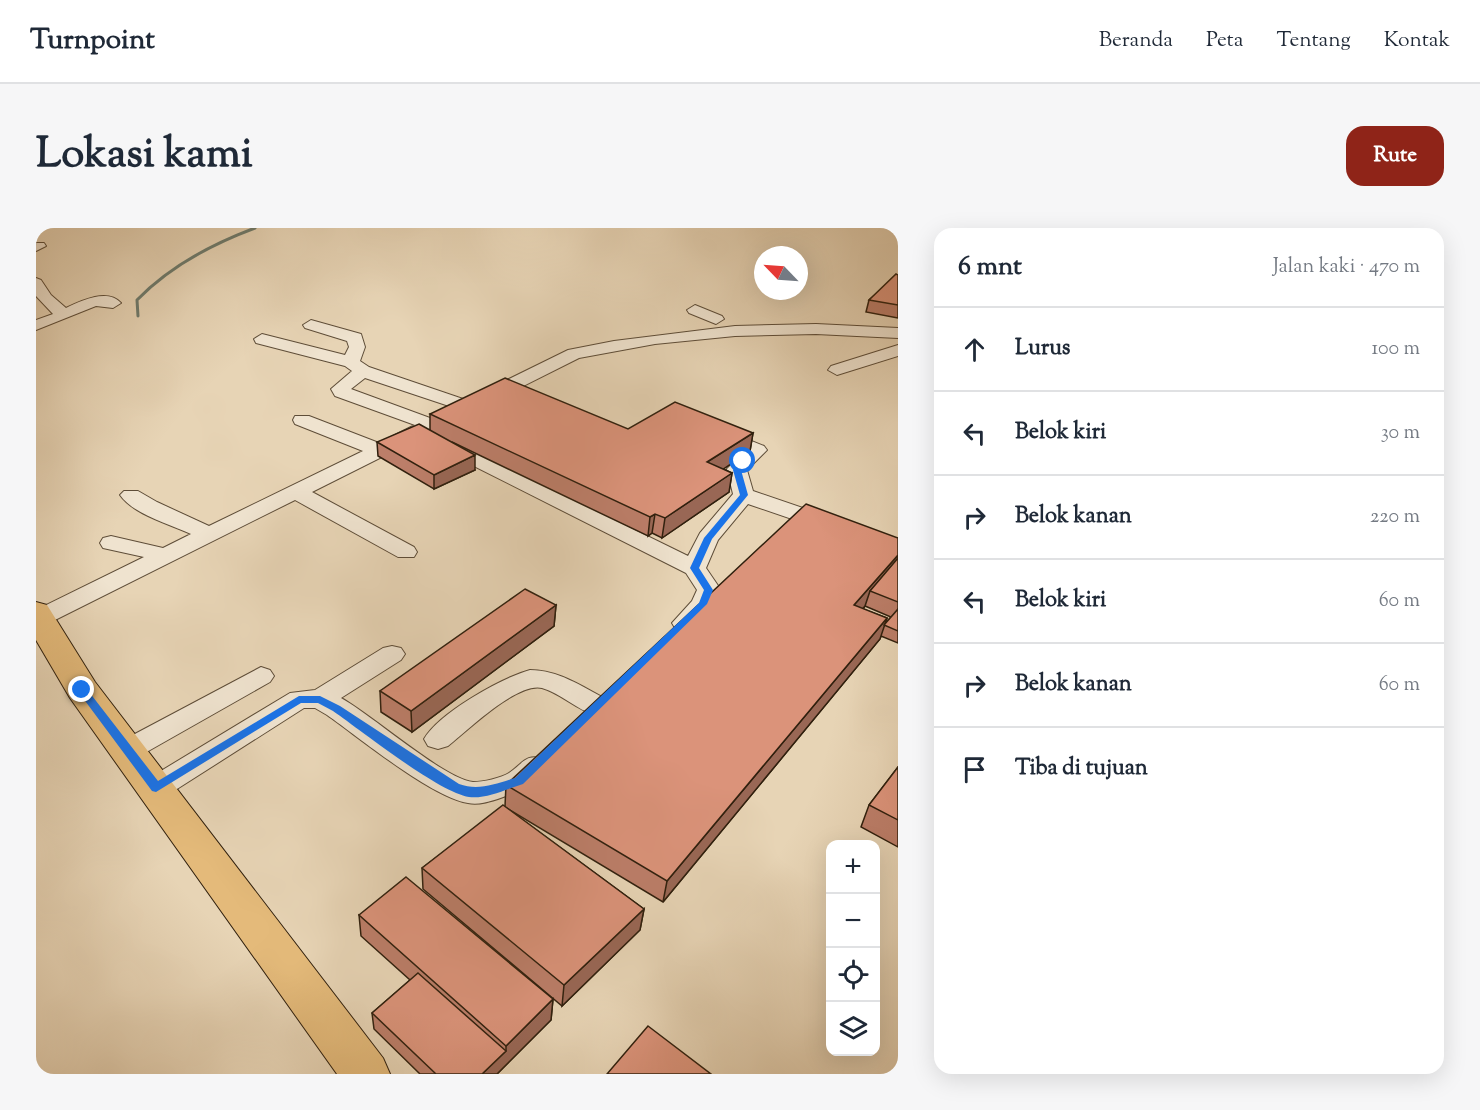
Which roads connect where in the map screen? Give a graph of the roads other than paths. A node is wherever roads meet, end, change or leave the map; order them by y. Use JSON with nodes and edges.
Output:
{"nodes":[{"id":1,"x":36,"y":283,"type":"edge"},
{"id":2,"x":113,"y":303,"type":"dead end"},
{"id":3,"x":696,"y":310,"type":"dead end"},
{"id":4,"x":732,"y":313,"type":"dead end"},
{"id":5,"x":64,"y":315,"type":"junction"},
{"id":6,"x":36,"y":325,"type":"edge"},
{"id":7,"x":311,"y":325,"type":"dead end"},
{"id":8,"x":716,"y":325,"type":"junction"},
{"id":9,"x":897,"y":335,"type":"edge"},
{"id":10,"x":261,"y":339,"type":"dead end"},
{"id":11,"x":357,"y":366,"type":"junction"},
{"id":12,"x":837,"y":370,"type":"dead end"},
{"id":13,"x":466,"y":406,"type":"junction"},
{"id":14,"x":302,"y":420,"type":"dead end"},
{"id":15,"x":430,"y":424,"type":"junction"},
{"id":16,"x":700,"y":427,"type":"edge"},
{"id":17,"x":380,"y":450,"type":"junction"},
{"id":18,"x":457,"y":450,"type":"edge"},
{"id":19,"x":298,"y":493,"type":"junction"},
{"id":20,"x":131,"y":495,"type":"dead end"},
{"id":21,"x":744,"y":495,"type":"junction"},
{"id":22,"x":854,"y":534,"type":"edge"},
{"id":23,"x":211,"y":535,"type":"junction"},
{"id":24,"x":111,"y":543,"type":"dead end"},
{"id":25,"x":406,"y":552,"type":"dead end"},
{"id":26,"x":166,"y":556,"type":"junction"},
{"id":27,"x":694,"y":568,"type":"junction"},
{"id":28,"x":38,"y":615,"type":"edge"},
{"id":29,"x":666,"y":640,"type":"edge"},
{"id":30,"x":392,"y":654,"type":"dead end"},
{"id":31,"x":261,"y":676,"type":"dead end"},
{"id":32,"x":320,"y":699,"type":"junction"},
{"id":33,"x":596,"y":706,"type":"edge"},
{"id":34,"x":438,"y":739,"type":"dead end"},
{"id":35,"x":126,"y":751,"type":"junction"},
{"id":36,"x":549,"y":751,"type":"edge"},
{"id":37,"x":156,"y":788,"type":"junction"},
{"id":38,"x":366,"y":1074,"type":"edge"}],
"edges":[{"from":1,"to":5,"type":"street"},
{"from":2,"to":5,"type":"street"},
{"from":3,"to":8,"type":"street"},
{"from":4,"to":8,"type":"street"},
{"from":5,"to":6,"type":"street"},
{"from":7,"to":11,"type":"street"},
{"from":8,"to":9,"type":"street"},
{"from":8,"to":13,"type":"street"},
{"from":9,"to":12,"type":"street"},
{"from":10,"to":11,"type":"street"},
{"from":11,"to":13,"type":"street"},
{"from":11,"to":15,"type":"street"},
{"from":13,"to":15,"type":"street"},
{"from":14,"to":17,"type":"street"},
{"from":15,"to":17,"type":"street"},
{"from":16,"to":21,"type":"street"},
{"from":17,"to":19,"type":"street"},
{"from":18,"to":27,"type":"street"},
{"from":19,"to":23,"type":"street"},
{"from":19,"to":25,"type":"street"},
{"from":20,"to":23,"type":"street"},
{"from":21,"to":22,"type":"street"},
{"from":21,"to":27,"type":"street"},
{"from":23,"to":26,"type":"street"},
{"from":24,"to":26,"type":"street"},
{"from":26,"to":28,"type":"street"},
{"from":27,"to":29,"type":"street"},
{"from":28,"to":35,"type":"main road"},
{"from":30,"to":32,"type":"street"},
{"from":31,"to":35,"type":"street"},
{"from":32,"to":36,"type":"street"},
{"from":32,"to":37,"type":"street"},
{"from":33,"to":34,"type":"street"},
{"from":35,"to":37,"type":"main road"},
{"from":37,"to":38,"type":"main road"}]}
